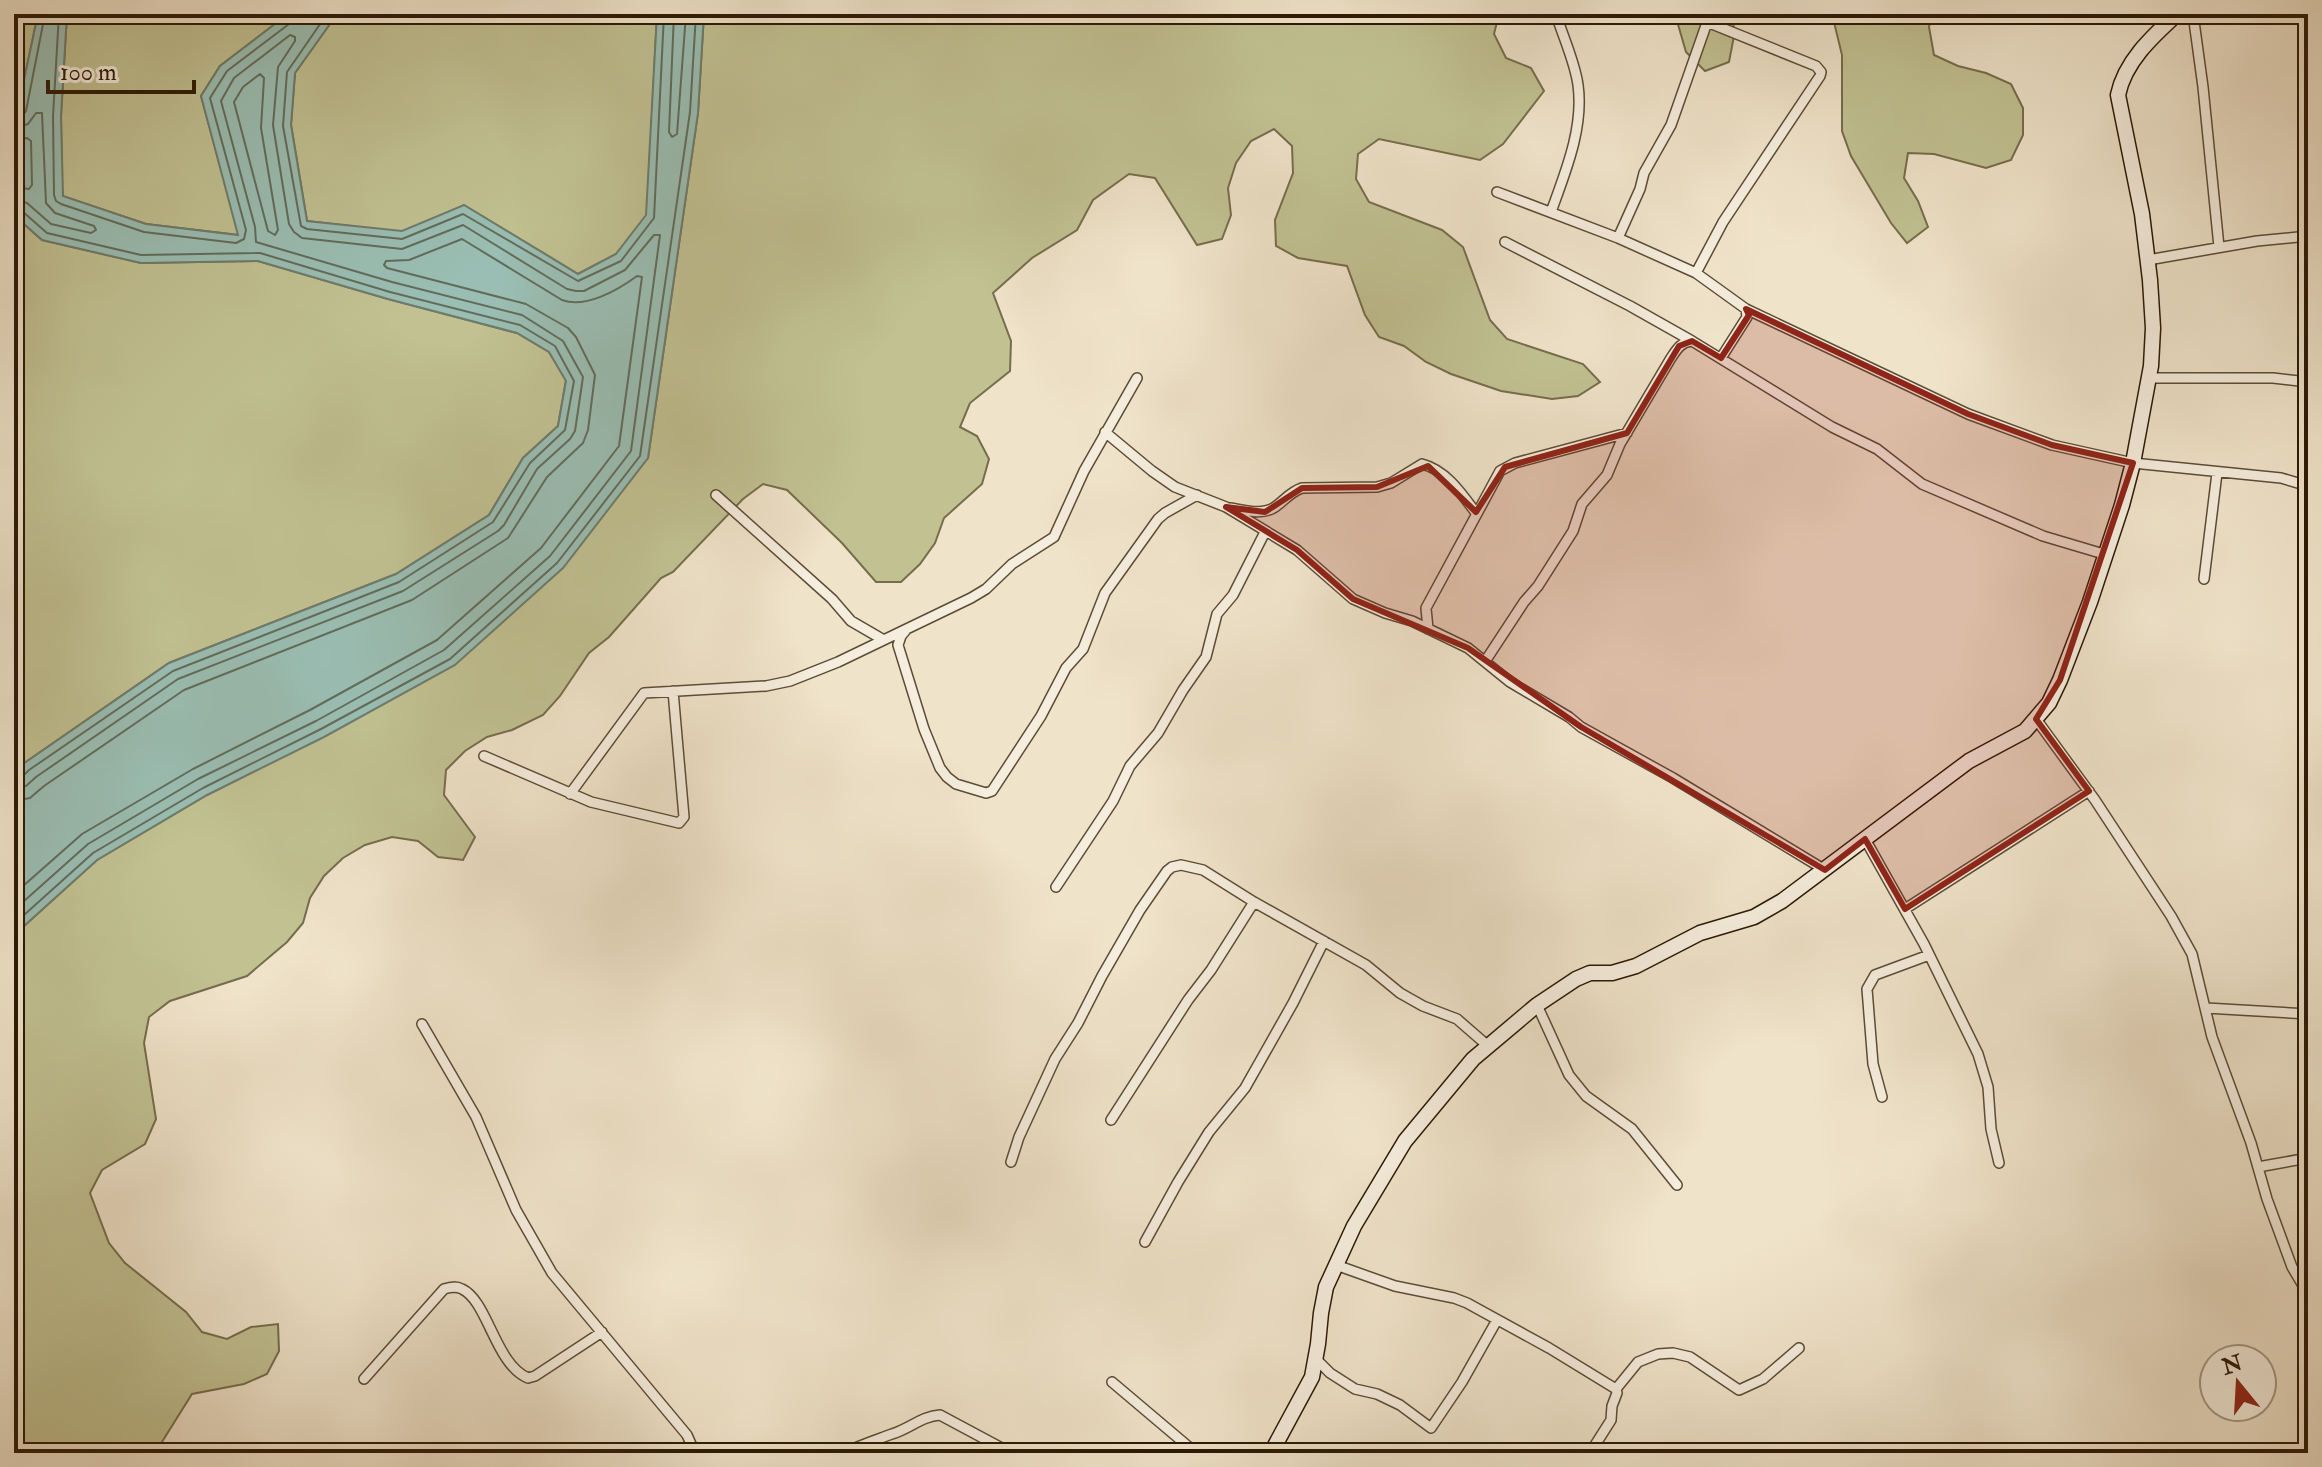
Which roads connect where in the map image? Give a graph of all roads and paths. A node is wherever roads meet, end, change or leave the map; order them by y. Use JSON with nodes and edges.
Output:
{"nodes":[{"id":1,"x":1556,"y":14,"type":"edge"},
{"id":2,"x":2177,"y":14,"type":"edge"},
{"id":3,"x":2193,"y":14,"type":"edge"},
{"id":4,"x":2301,"y":14,"type":"edge"},
{"id":5,"x":1708,"y":18,"type":"edge"},
{"id":6,"x":2308,"y":35,"type":"edge"},
{"id":7,"x":1497,"y":192,"type":"dead end"},
{"id":8,"x":1551,"y":212,"type":"junction"},
{"id":9,"x":2308,"y":236,"type":"edge"},
{"id":10,"x":1618,"y":238,"type":"junction"},
{"id":11,"x":1505,"y":242,"type":"dead end"},
{"id":12,"x":2219,"y":247,"type":"junction"},
{"id":13,"x":2148,"y":260,"type":"junction"},
{"id":14,"x":1696,"y":273,"type":"junction"},
{"id":15,"x":1746,"y":309,"type":"junction"},
{"id":16,"x":1692,"y":341,"type":"junction"},
{"id":17,"x":1721,"y":358,"type":"junction"},
{"id":18,"x":1137,"y":378,"type":"dead end"},
{"id":19,"x":2149,"y":378,"type":"junction"},
{"id":20,"x":2308,"y":382,"type":"edge"},
{"id":21,"x":1105,"y":432,"type":"junction"},
{"id":22,"x":1627,"y":433,"type":"junction"},
{"id":23,"x":2133,"y":463,"type":"junction"},
{"id":24,"x":2217,"y":473,"type":"junction"},
{"id":25,"x":2308,"y":486,"type":"edge"},
{"id":26,"x":716,"y":495,"type":"dead end"},
{"id":27,"x":1197,"y":495,"type":"junction"},
{"id":28,"x":1226,"y":507,"type":"junction"},
{"id":29,"x":1476,"y":513,"type":"junction"},
{"id":30,"x":1265,"y":532,"type":"junction"},
{"id":31,"x":2107,"y":555,"type":"junction"},
{"id":32,"x":2204,"y":579,"type":"dead end"},
{"id":33,"x":908,"y":628,"type":"junction"},
{"id":34,"x":1428,"y":629,"type":"junction"},
{"id":35,"x":882,"y":639,"type":"junction"},
{"id":36,"x":1486,"y":660,"type":"junction"},
{"id":37,"x":673,"y":691,"type":"junction"},
{"id":38,"x":2036,"y":719,"type":"junction"},
{"id":39,"x":484,"y":756,"type":"dead end"},
{"id":40,"x":2089,"y":791,"type":"junction"},
{"id":41,"x":570,"y":794,"type":"junction"},
{"id":42,"x":1865,"y":839,"type":"junction"},
{"id":43,"x":1825,"y":870,"type":"junction"},
{"id":44,"x":1056,"y":887,"type":"dead end"},
{"id":45,"x":1254,"y":902,"type":"junction"},
{"id":46,"x":1905,"y":909,"type":"junction"},
{"id":47,"x":1324,"y":941,"type":"junction"},
{"id":48,"x":1929,"y":955,"type":"junction"},
{"id":49,"x":1537,"y":1005,"type":"junction"},
{"id":50,"x":2206,"y":1008,"type":"junction"},
{"id":51,"x":2308,"y":1014,"type":"edge"},
{"id":52,"x":422,"y":1024,"type":"dead end"},
{"id":53,"x":1488,"y":1046,"type":"junction"},
{"id":54,"x":1882,"y":1097,"type":"dead end"},
{"id":55,"x":1111,"y":1120,"type":"dead end"},
{"id":56,"x":2308,"y":1158,"type":"edge"},
{"id":57,"x":1011,"y":1162,"type":"dead end"},
{"id":58,"x":1999,"y":1163,"type":"dead end"},
{"id":59,"x":2258,"y":1167,"type":"junction"},
{"id":60,"x":1677,"y":1185,"type":"dead end"},
{"id":61,"x":1145,"y":1242,"type":"dead end"},
{"id":62,"x":1336,"y":1265,"type":"junction"},
{"id":63,"x":2308,"y":1294,"type":"edge"},
{"id":64,"x":1497,"y":1320,"type":"junction"},
{"id":65,"x":602,"y":1332,"type":"junction"},
{"id":66,"x":1799,"y":1348,"type":"dead end"},
{"id":67,"x":1316,"y":1359,"type":"junction"},
{"id":68,"x":364,"y":1379,"type":"dead end"},
{"id":69,"x":1112,"y":1382,"type":"dead end"},
{"id":70,"x":1616,"y":1389,"type":"junction"},
{"id":71,"x":1274,"y":1452,"type":"edge"},
{"id":72,"x":695,"y":1453,"type":"edge"},
{"id":73,"x":844,"y":1453,"type":"edge"},
{"id":74,"x":1011,"y":1453,"type":"edge"},
{"id":75,"x":1196,"y":1453,"type":"edge"},
{"id":76,"x":1591,"y":1453,"type":"edge"}],
"edges":[{"from":1,"to":8,"type":"street"},
{"from":2,"to":13,"type":"main road"},
{"from":3,"to":12,"type":"street"},
{"from":4,"to":6,"type":"street"},
{"from":5,"to":10,"type":"street"},
{"from":5,"to":14,"type":"street"},
{"from":7,"to":8,"type":"street"},
{"from":8,"to":10,"type":"street"},
{"from":9,"to":12,"type":"street"},
{"from":10,"to":14,"type":"street"},
{"from":11,"to":16,"type":"street"},
{"from":12,"to":13,"type":"street"},
{"from":13,"to":19,"type":"main road"},
{"from":14,"to":15,"type":"street"},
{"from":15,"to":17,"type":"street"},
{"from":15,"to":23,"type":"street"},
{"from":16,"to":17,"type":"street"},
{"from":16,"to":22,"type":"street"},
{"from":17,"to":31,"type":"street"},
{"from":18,"to":21,"type":"street"},
{"from":19,"to":20,"type":"street"},
{"from":19,"to":23,"type":"main road"},
{"from":21,"to":27,"type":"street"},
{"from":21,"to":33,"type":"street"},
{"from":22,"to":29,"type":"street"},
{"from":22,"to":36,"type":"street"},
{"from":23,"to":24,"type":"street"},
{"from":23,"to":31,"type":"main road"},
{"from":24,"to":25,"type":"street"},
{"from":24,"to":32,"type":"street"},
{"from":26,"to":35,"type":"street"},
{"from":27,"to":28,"type":"street"},
{"from":27,"to":33,"type":"street"},
{"from":28,"to":29,"type":"street"},
{"from":28,"to":30,"type":"street"},
{"from":29,"to":34,"type":"street"},
{"from":30,"to":34,"type":"street"},
{"from":30,"to":44,"type":"street"},
{"from":31,"to":38,"type":"main road"},
{"from":33,"to":35,"type":"street"},
{"from":34,"to":36,"type":"street"},
{"from":35,"to":37,"type":"street"},
{"from":36,"to":43,"type":"street"},
{"from":37,"to":41,"type":"street"},
{"from":37,"to":41,"type":"street"},
{"from":38,"to":40,"type":"street"},
{"from":38,"to":42,"type":"main road"},
{"from":39,"to":41,"type":"street"},
{"from":40,"to":46,"type":"street"},
{"from":40,"to":50,"type":"street"},
{"from":42,"to":43,"type":"main road"},
{"from":42,"to":46,"type":"street"},
{"from":43,"to":49,"type":"main road"},
{"from":45,"to":47,"type":"street"},
{"from":45,"to":55,"type":"street"},
{"from":45,"to":57,"type":"street"},
{"from":46,"to":48,"type":"street"},
{"from":47,"to":53,"type":"street"},
{"from":47,"to":61,"type":"street"},
{"from":48,"to":54,"type":"street"},
{"from":48,"to":58,"type":"street"},
{"from":49,"to":53,"type":"main road"},
{"from":49,"to":60,"type":"street"},
{"from":50,"to":51,"type":"street"},
{"from":50,"to":59,"type":"street"},
{"from":52,"to":65,"type":"street"},
{"from":53,"to":62,"type":"main road"},
{"from":56,"to":59,"type":"street"},
{"from":59,"to":63,"type":"street"},
{"from":62,"to":64,"type":"street"},
{"from":62,"to":67,"type":"main road"},
{"from":64,"to":67,"type":"street"},
{"from":64,"to":70,"type":"street"},
{"from":65,"to":68,"type":"street"},
{"from":65,"to":72,"type":"street"},
{"from":66,"to":70,"type":"street"},
{"from":67,"to":71,"type":"main road"},
{"from":69,"to":75,"type":"street"},
{"from":70,"to":76,"type":"street"},
{"from":73,"to":74,"type":"street"}]}
